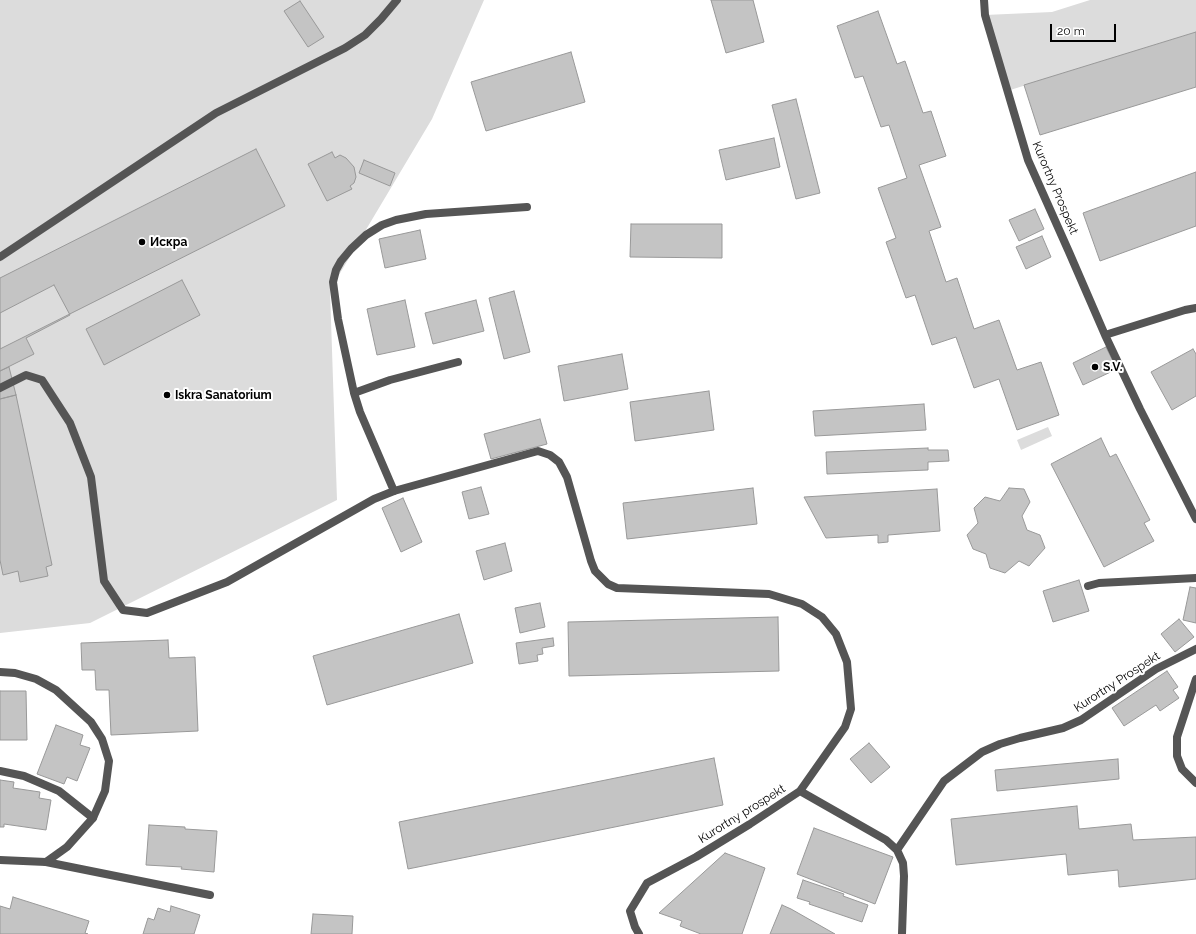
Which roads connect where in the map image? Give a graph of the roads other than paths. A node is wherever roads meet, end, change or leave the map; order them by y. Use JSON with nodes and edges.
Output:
{"nodes":[{"id":1,"x":397,"y":0,"type":"edge"},
{"id":2,"x":984,"y":0,"type":"edge"},
{"id":3,"x":527,"y":207,"type":"dead end"},
{"id":4,"x":0,"y":257,"type":"edge"},
{"id":5,"x":1196,"y":308,"type":"edge"},
{"id":6,"x":1105,"y":335,"type":"junction"},
{"id":7,"x":458,"y":362,"type":"dead end"},
{"id":8,"x":0,"y":388,"type":"edge"},
{"id":9,"x":354,"y":393,"type":"junction"},
{"id":10,"x":394,"y":491,"type":"junction"},
{"id":11,"x":1196,"y":519,"type":"edge"},
{"id":12,"x":1196,"y":578,"type":"edge"},
{"id":13,"x":1088,"y":586,"type":"dead end"},
{"id":14,"x":1196,"y":649,"type":"edge"},
{"id":15,"x":0,"y":672,"type":"edge"},
{"id":16,"x":1196,"y":679,"type":"edge"},
{"id":17,"x":0,"y":771,"type":"edge"},
{"id":18,"x":1196,"y":783,"type":"edge"},
{"id":19,"x":800,"y":791,"type":"junction"},
{"id":20,"x":93,"y":818,"type":"junction"},
{"id":21,"x":897,"y":850,"type":"junction"},
{"id":22,"x":0,"y":860,"type":"edge"},
{"id":23,"x":46,"y":862,"type":"junction"},
{"id":24,"x":210,"y":895,"type":"dead end"},
{"id":25,"x":639,"y":934,"type":"edge"},
{"id":26,"x":902,"y":934,"type":"edge"}],
"edges":[{"from":1,"to":4,"type":"street"},
{"from":2,"to":6,"type":"street","name":"Kurortny Prospekt"},
{"from":3,"to":9,"type":"street"},
{"from":5,"to":6,"type":"street"},
{"from":6,"to":11,"type":"street","name":"Kurortny Prospekt"},
{"from":7,"to":9,"type":"street"},
{"from":8,"to":10,"type":"street"},
{"from":9,"to":10,"type":"street"},
{"from":10,"to":19,"type":"street"},
{"from":12,"to":13,"type":"street"},
{"from":14,"to":21,"type":"street","name":"Kurortny Prospekt"},
{"from":15,"to":20,"type":"street"},
{"from":16,"to":18,"type":"street"},
{"from":17,"to":20,"type":"street"},
{"from":19,"to":21,"type":"street","name":"Kurortny prospekt"},
{"from":19,"to":25,"type":"street","name":"Kurortny prospekt"},
{"from":20,"to":23,"type":"street"},
{"from":21,"to":26,"type":"street"},
{"from":22,"to":23,"type":"street"},
{"from":23,"to":24,"type":"street"}]}
